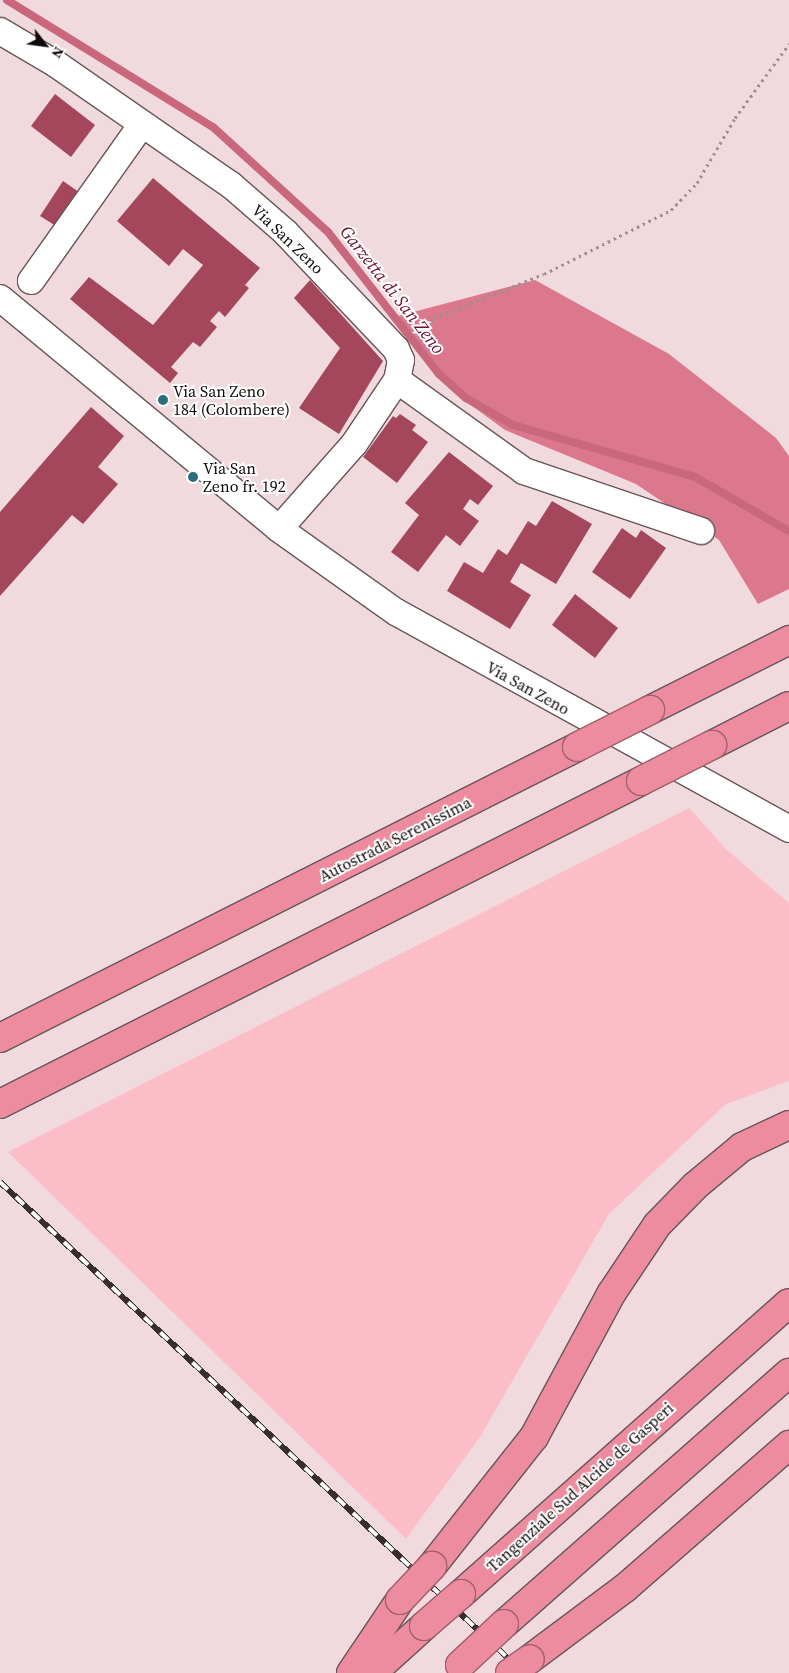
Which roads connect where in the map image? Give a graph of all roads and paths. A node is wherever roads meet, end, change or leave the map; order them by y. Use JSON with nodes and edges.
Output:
{"nodes":[{"id":1,"x":0,"y":30,"type":"edge"},
{"id":2,"x":789,"y":44,"type":"edge"},
{"id":3,"x":142,"y":124,"type":"junction"},
{"id":4,"x":31,"y":281,"type":"dead end"},
{"id":5,"x":0,"y":298,"type":"edge"},
{"id":6,"x":399,"y":370,"type":"junction"},
{"id":7,"x":279,"y":529,"type":"junction"},
{"id":8,"x":701,"y":531,"type":"dead end"},
{"id":9,"x":789,"y":640,"type":"edge"},
{"id":10,"x":789,"y":706,"type":"edge"},
{"id":11,"x":789,"y":829,"type":"edge"},
{"id":12,"x":0,"y":1038,"type":"edge"},
{"id":13,"x":0,"y":1104,"type":"edge"},
{"id":14,"x":789,"y":1125,"type":"edge"},
{"id":15,"x":789,"y":1303,"type":"edge"},
{"id":16,"x":789,"y":1373,"type":"edge"},
{"id":17,"x":789,"y":1445,"type":"edge"},
{"id":18,"x":520,"y":1666,"type":"edge"},
{"id":19,"x":456,"y":1669,"type":"edge"},
{"id":20,"x":351,"y":1673,"type":"edge"},
{"id":21,"x":372,"y":1673,"type":"edge"}],
"edges":[{"from":1,"to":3,"type":"street","name":"Via San Zeno"},
{"from":2,"to":6,"type":"path"},
{"from":3,"to":4,"type":"street"},
{"from":3,"to":6,"type":"street","name":"Via San Zeno"},
{"from":5,"to":7,"type":"street","name":"Via San Zeno"},
{"from":6,"to":7,"type":"street"},
{"from":6,"to":8,"type":"street","name":"Via San Zeno"},
{"from":7,"to":11,"type":"street","name":"Via San Zeno"},
{"from":9,"to":12,"type":"highway","name":"Autostrada Serenissima","bridge":true},
{"from":10,"to":13,"type":"highway","bridge":true},
{"from":14,"to":20,"type":"highway","bridge":true},
{"from":15,"to":21,"type":"highway","name":"Tangenziale Sud Alcide de Gasperi","bridge":true},
{"from":16,"to":19,"type":"highway","bridge":true},
{"from":17,"to":18,"type":"highway"}]}
